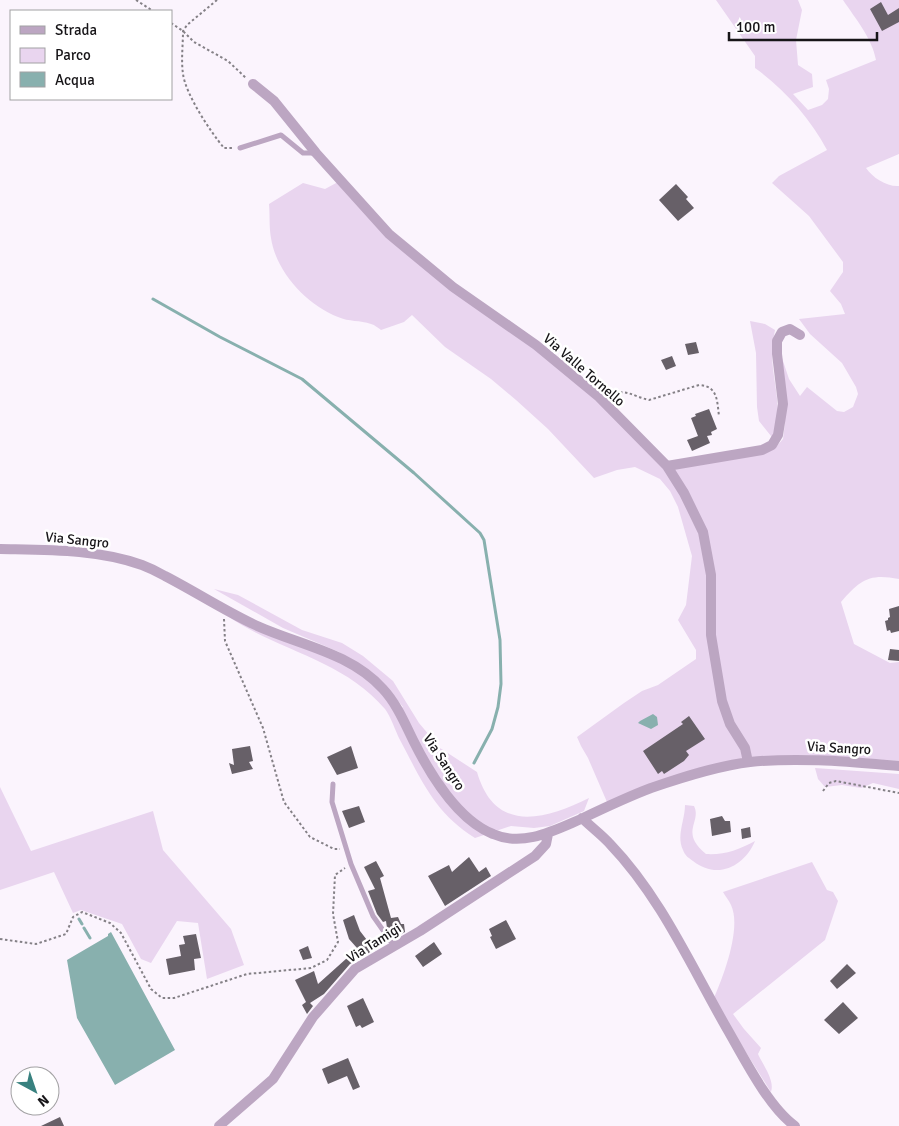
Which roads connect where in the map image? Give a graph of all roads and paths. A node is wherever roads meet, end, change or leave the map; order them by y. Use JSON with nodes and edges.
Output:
{"nodes":[{"id":1,"x":136,"y":0,"type":"edge"},
{"id":2,"x":217,"y":0,"type":"edge"},
{"id":3,"x":151,"y":10,"type":"edge"},
{"id":4,"x":172,"y":24,"type":"edge"},
{"id":5,"x":184,"y":31,"type":"junction"},
{"id":6,"x":253,"y":84,"type":"joint"},
{"id":7,"x":240,"y":148,"type":"joint"},
{"id":8,"x":316,"y":153,"type":"junction"},
{"id":9,"x":800,"y":335,"type":"dead end"},
{"id":10,"x":602,"y":401,"type":"junction"},
{"id":11,"x":719,"y":416,"type":"dead end"},
{"id":12,"x":667,"y":466,"type":"junction"},
{"id":13,"x":0,"y":549,"type":"edge"},
{"id":14,"x":224,"y":609,"type":"junction"},
{"id":15,"x":748,"y":762,"type":"junction"},
{"id":16,"x":899,"y":766,"type":"edge"},
{"id":17,"x":333,"y":784,"type":"dead end"},
{"id":18,"x":823,"y":792,"type":"dead end"},
{"id":19,"x":899,"y":793,"type":"edge"},
{"id":20,"x":582,"y":818,"type":"junction"},
{"id":21,"x":548,"y":834,"type":"junction"},
{"id":22,"x":348,"y":848,"type":"junction"},
{"id":23,"x":351,"y":864,"type":"junction"},
{"id":24,"x":0,"y":940,"type":"edge"},
{"id":25,"x":394,"y":946,"type":"junction"},
{"id":26,"x":219,"y":1126,"type":"edge"},
{"id":27,"x":795,"y":1126,"type":"edge"}],
"edges":[{"from":1,"to":3,"type":"path"},
{"from":2,"to":5,"type":"path"},
{"from":4,"to":5,"type":"path"},
{"from":5,"to":6,"type":"path"},
{"from":5,"to":7,"type":"path"},
{"from":6,"to":8,"type":"street","name":"Via Valle Tornello"},
{"from":7,"to":8,"type":"lane"},
{"from":8,"to":10,"type":"street","name":"Via Valle Tornello"},
{"from":9,"to":12,"type":"street"},
{"from":10,"to":11,"type":"path"},
{"from":10,"to":12,"type":"street","name":"Via Valle Tornello"},
{"from":12,"to":15,"type":"street","name":"Via Valle Tornello"},
{"from":13,"to":14,"type":"street","name":"Via Sangro"},
{"from":14,"to":21,"type":"street","name":"Via Sangro"},
{"from":14,"to":22,"type":"path"},
{"from":15,"to":16,"type":"street","name":"Via Sangro"},
{"from":15,"to":20,"type":"street","name":"Via Sangro"},
{"from":17,"to":22,"type":"lane"},
{"from":18,"to":19,"type":"path"},
{"from":20,"to":21,"type":"street","name":"Via Sangro"},
{"from":20,"to":27,"type":"street"},
{"from":21,"to":25,"type":"street","name":"Via Tamigi"},
{"from":22,"to":23,"type":"lane"},
{"from":23,"to":24,"type":"path"},
{"from":23,"to":25,"type":"lane"},
{"from":25,"to":26,"type":"street","name":"Via Tamigi"}]}
